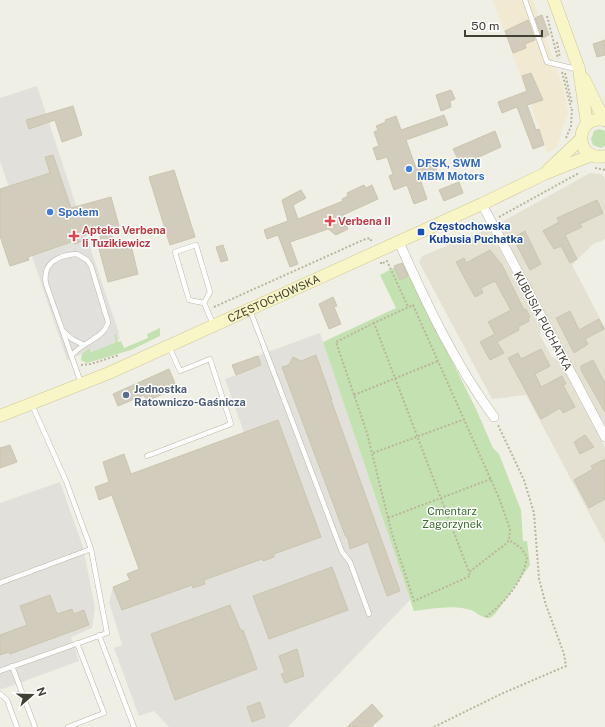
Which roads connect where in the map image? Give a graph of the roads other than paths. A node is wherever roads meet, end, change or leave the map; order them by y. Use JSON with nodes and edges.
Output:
{"nodes":[{"id":1,"x":525,"y":0,"type":"edge"},
{"id":2,"x":554,"y":0,"type":"edge"},
{"id":3,"x":579,"y":69,"type":"junction"},
{"id":4,"x":604,"y":120,"type":"edge"},
{"id":5,"x":587,"y":124,"type":"junction"},
{"id":6,"x":581,"y":139,"type":"junction"},
{"id":7,"x":592,"y":155,"type":"junction"},
{"id":8,"x":605,"y":156,"type":"edge"},
{"id":9,"x":544,"y":174,"type":"junction"},
{"id":10,"x":482,"y":204,"type":"junction"},
{"id":11,"x":399,"y":242,"type":"junction"},
{"id":12,"x":204,"y":303,"type":"junction"},
{"id":13,"x":250,"y":310,"type":"junction"},
{"id":14,"x":214,"y":326,"type":"junction"},
{"id":15,"x":62,"y":330,"type":"junction"},
{"id":16,"x":82,"y":344,"type":"junction"},
{"id":17,"x":169,"y":346,"type":"junction"},
{"id":18,"x":71,"y":356,"type":"junction"},
{"id":19,"x":81,"y":385,"type":"junction"},
{"id":20,"x":31,"y":404,"type":"junction"},
{"id":21,"x":0,"y":416,"type":"edge"},
{"id":22,"x":494,"y":417,"type":"road end"},
{"id":23,"x":605,"y":437,"type":"edge"},
{"id":24,"x":147,"y":456,"type":"dead end"},
{"id":25,"x":91,"y":549,"type":"junction"},
{"id":26,"x":0,"y":582,"type":"edge"},
{"id":27,"x":369,"y":614,"type":"dead end"},
{"id":28,"x":99,"y":636,"type":"junction"},
{"id":29,"x":77,"y":643,"type":"junction"},
{"id":30,"x":12,"y":666,"type":"junction"},
{"id":31,"x":0,"y":671,"type":"edge"},
{"id":32,"x":0,"y":694,"type":"edge"},
{"id":33,"x":17,"y":727,"type":"edge"},
{"id":34,"x":36,"y":727,"type":"edge"},
{"id":35,"x":68,"y":727,"type":"edge"},
{"id":36,"x":134,"y":727,"type":"edge"}],
"edges":[{"from":1,"to":3,"type":"lane"},
{"from":2,"to":3,"type":"main road"},
{"from":3,"to":4,"type":"main road"},
{"from":3,"to":5,"type":"main road"},
{"from":4,"to":5,"type":"main road"},
{"from":5,"to":6,"type":"main road"},
{"from":6,"to":7,"type":"main road"},
{"from":6,"to":9,"type":"main road","name":"CZĘSTOCHOWSKA"},
{"from":7,"to":8,"type":"main road"},
{"from":7,"to":9,"type":"main road","name":"CZĘSTOCHOWSKA"},
{"from":9,"to":10,"type":"main road","name":"CZĘSTOCHOWSKA"},
{"from":10,"to":11,"type":"main road","name":"CZĘSTOCHOWSKA"},
{"from":10,"to":23,"type":"street","name":"KUBUSIA PUCHATKA"},
{"from":11,"to":13,"type":"main road","name":"CZĘSTOCHOWSKA"},
{"from":11,"to":22,"type":"street"},
{"from":12,"to":12,"type":"lane"},
{"from":12,"to":14,"type":"lane"},
{"from":13,"to":14,"type":"main road","name":"CZĘSTOCHOWSKA"},
{"from":13,"to":27,"type":"lane"},
{"from":14,"to":17,"type":"main road","name":"CZĘSTOCHOWSKA"},
{"from":15,"to":16,"type":"lane"},
{"from":15,"to":16,"type":"lane"},
{"from":15,"to":18,"type":"lane"},
{"from":16,"to":18,"type":"lane"},
{"from":17,"to":19,"type":"main road","name":"CZĘSTOCHOWSKA"},
{"from":17,"to":24,"type":"lane"},
{"from":18,"to":19,"type":"lane"},
{"from":19,"to":20,"type":"main road","name":"CZĘSTOCHOWSKA"},
{"from":20,"to":21,"type":"main road","name":"CZĘSTOCHOWSKA"},
{"from":20,"to":25,"type":"lane"},
{"from":25,"to":26,"type":"lane"},
{"from":25,"to":28,"type":"lane"},
{"from":28,"to":29,"type":"lane"},
{"from":28,"to":36,"type":"lane"},
{"from":29,"to":30,"type":"lane"},
{"from":29,"to":35,"type":"lane"},
{"from":30,"to":31,"type":"lane"},
{"from":30,"to":34,"type":"lane"},
{"from":32,"to":33,"type":"lane"}]}
